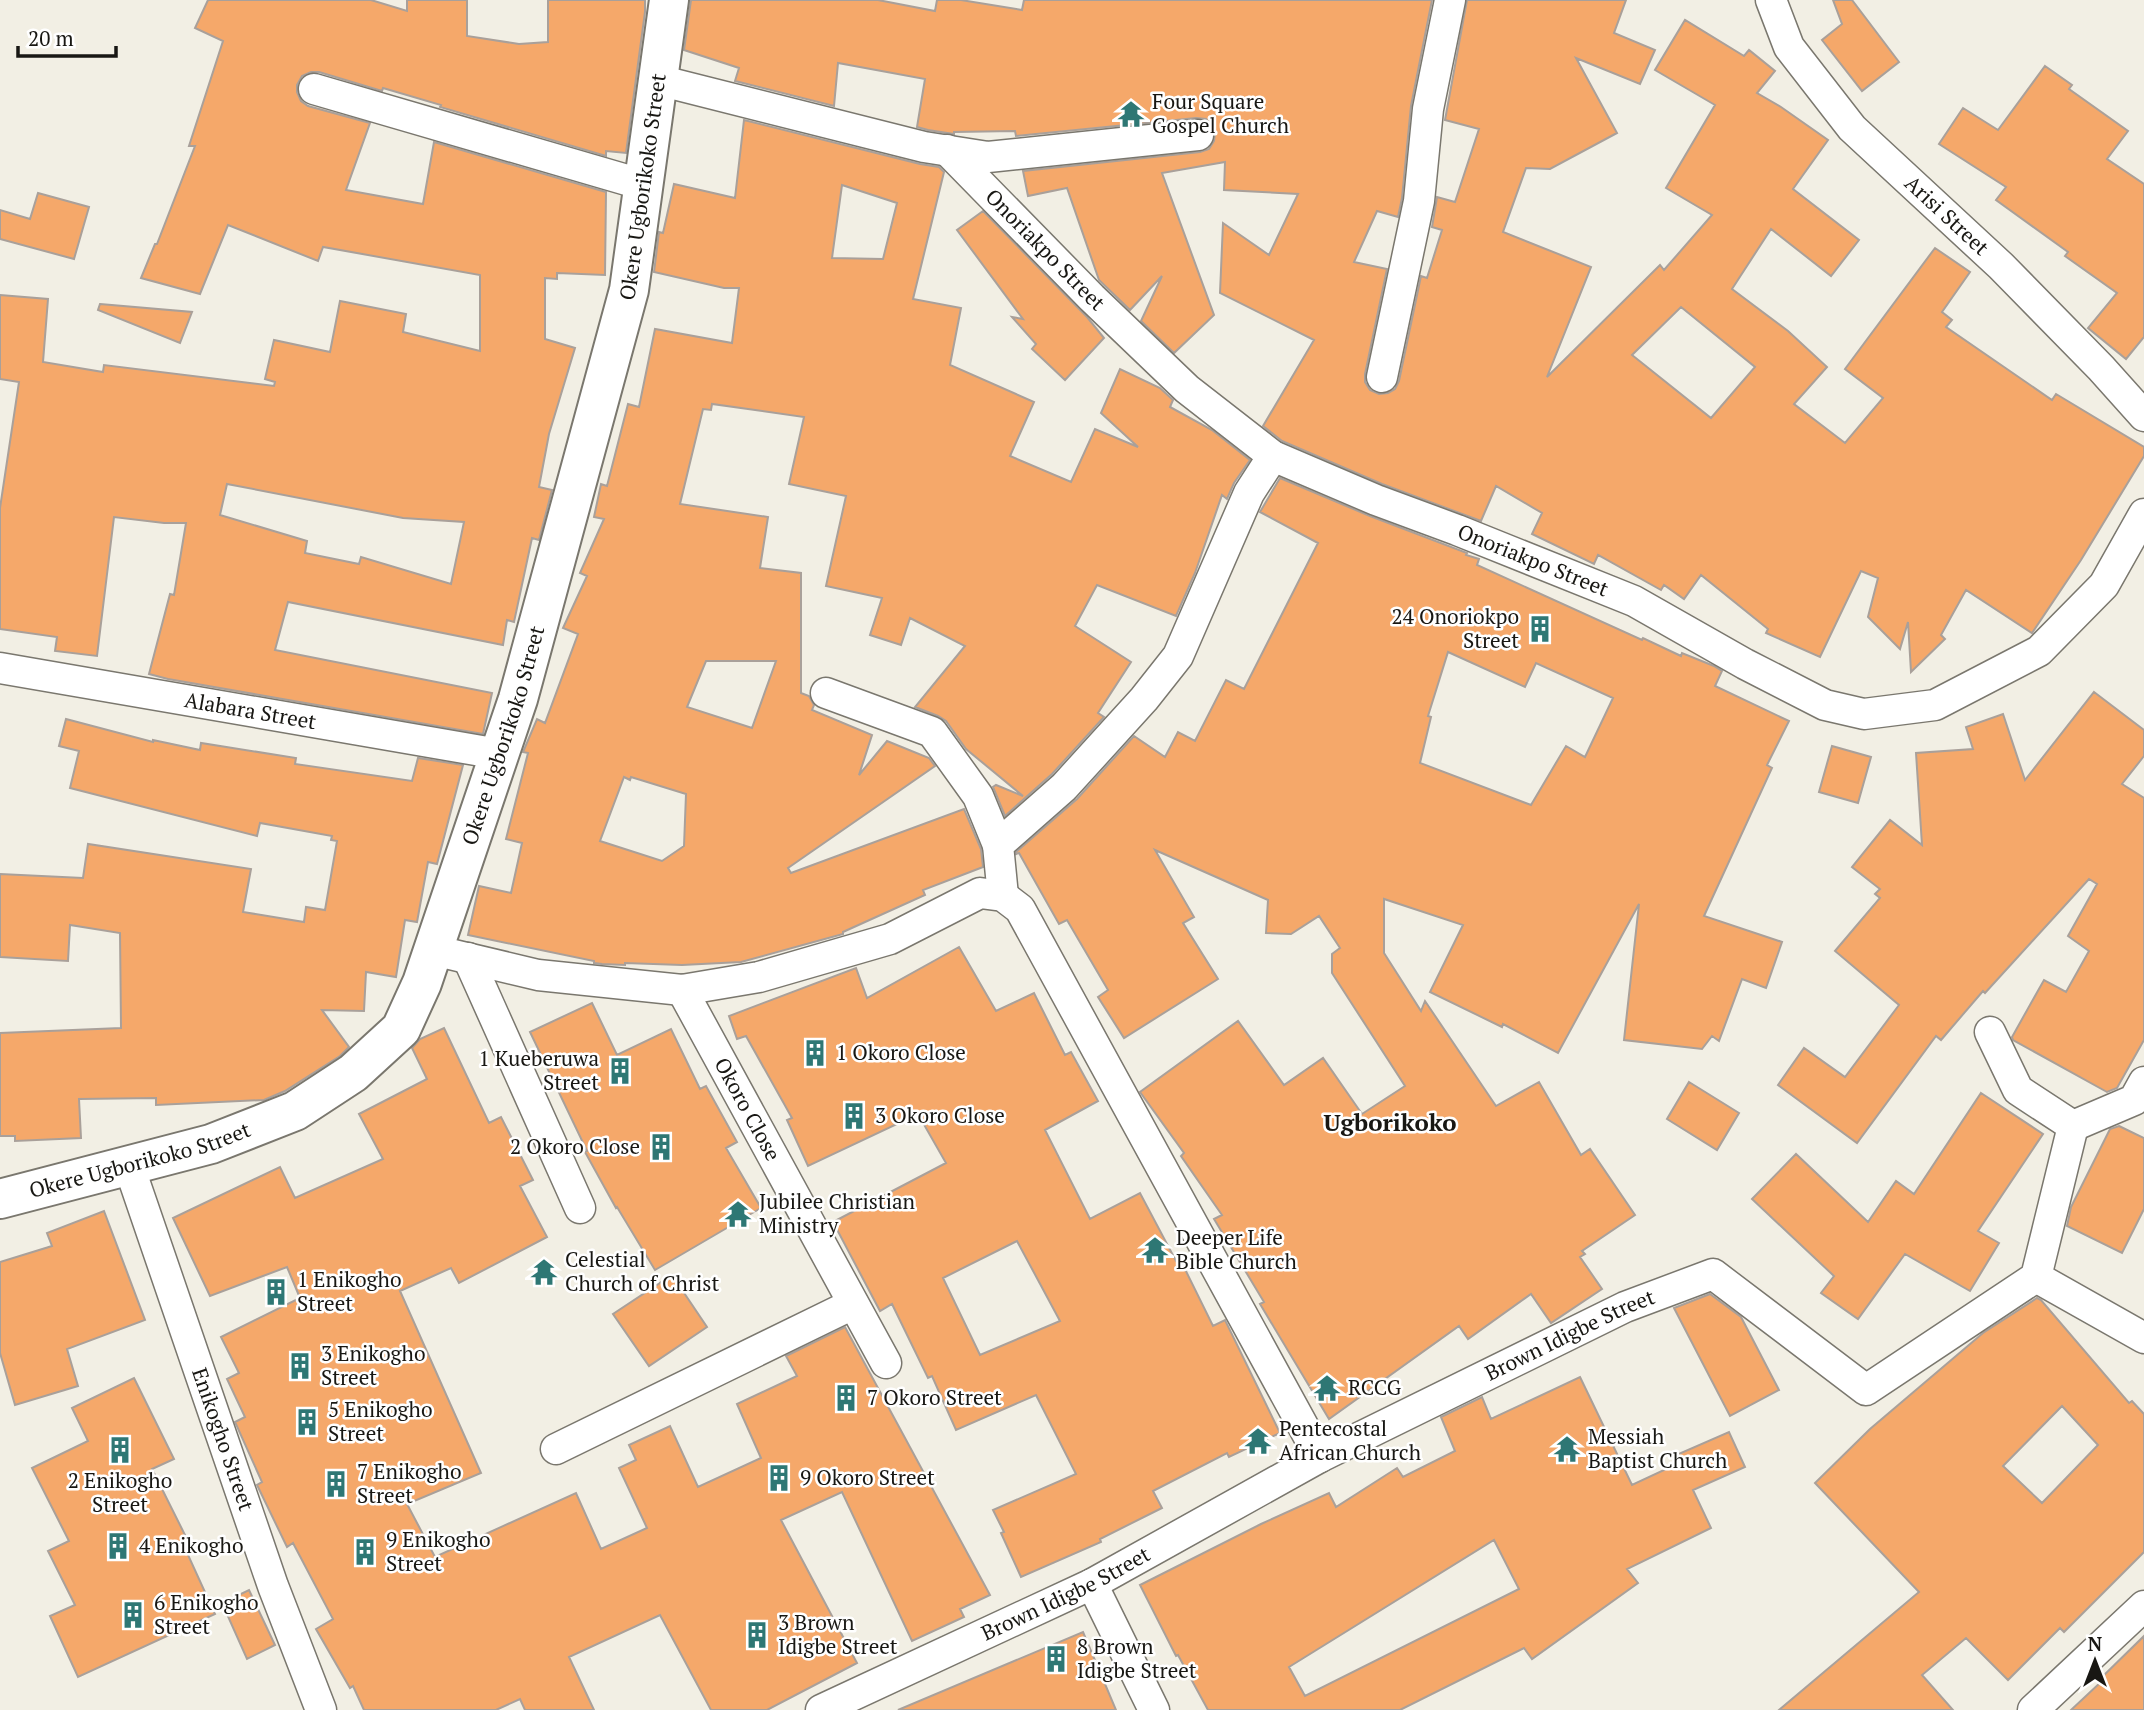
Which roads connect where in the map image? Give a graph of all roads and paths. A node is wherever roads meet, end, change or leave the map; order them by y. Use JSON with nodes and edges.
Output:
{"nodes":[{"id":1,"x":669,"y":0,"type":"edge"},
{"id":2,"x":1450,"y":0,"type":"edge"},
{"id":3,"x":1771,"y":0,"type":"edge"},
{"id":4,"x":658,"y":80,"type":"junction"},
{"id":5,"x":314,"y":89,"type":"dead end"},
{"id":6,"x":1198,"y":135,"type":"dead end"},
{"id":7,"x":947,"y":150,"type":"junction"},
{"id":8,"x":644,"y":185,"type":"junction"},
{"id":9,"x":1382,"y":377,"type":"dead end"},
{"id":10,"x":2144,"y":416,"type":"edge"},
{"id":11,"x":1273,"y":456,"type":"junction"},
{"id":12,"x":2144,"y":514,"type":"edge"},
{"id":13,"x":0,"y":668,"type":"edge"},
{"id":14,"x":826,"y":693,"type":"dead end"},
{"id":15,"x":499,"y":754,"type":"junction"},
{"id":16,"x":998,"y":845,"type":"junction"},
{"id":17,"x":1003,"y":896,"type":"junction"},
{"id":18,"x":450,"y":954,"type":"junction"},
{"id":19,"x":682,"y":990,"type":"junction"},
{"id":20,"x":1990,"y":1032,"type":"dead end"},
{"id":21,"x":2144,"y":1082,"type":"edge"},
{"id":22,"x":2073,"y":1126,"type":"junction"},
{"id":23,"x":129,"y":1166,"type":"junction"},
{"id":24,"x":0,"y":1199,"type":"edge"},
{"id":25,"x":580,"y":1208,"type":"dead end"},
{"id":26,"x":2036,"y":1277,"type":"junction"},
{"id":27,"x":853,"y":1304,"type":"junction"},
{"id":28,"x":2144,"y":1338,"type":"edge"},
{"id":29,"x":886,"y":1363,"type":"dead end"},
{"id":30,"x":556,"y":1449,"type":"dead end"},
{"id":31,"x":1320,"y":1457,"type":"junction"},
{"id":32,"x":1092,"y":1584,"type":"junction"},
{"id":33,"x":2144,"y":1606,"type":"edge"},
{"id":34,"x":321,"y":1710,"type":"edge"},
{"id":35,"x":821,"y":1710,"type":"edge"},
{"id":36,"x":1154,"y":1710,"type":"edge"},
{"id":37,"x":2033,"y":1710,"type":"edge"}],
"edges":[{"from":1,"to":4,"type":"street","name":"Okere Ugborikoko Street"},
{"from":2,"to":9,"type":"street"},
{"from":3,"to":10,"type":"street","name":"Arisi Street"},
{"from":4,"to":7,"type":"street"},
{"from":4,"to":8,"type":"street","name":"Okere Ugborikoko Street"},
{"from":5,"to":8,"type":"street"},
{"from":6,"to":7,"type":"street"},
{"from":7,"to":11,"type":"street","name":"Onoriakpo Street"},
{"from":8,"to":15,"type":"street","name":"Okere Ugborikoko Street"},
{"from":11,"to":12,"type":"street","name":"Onoriakpo Street"},
{"from":11,"to":16,"type":"street"},
{"from":13,"to":15,"type":"street","name":"Alabara Street"},
{"from":14,"to":16,"type":"street"},
{"from":15,"to":18,"type":"street","name":"Okere Ugborikoko Street"},
{"from":16,"to":17,"type":"street"},
{"from":17,"to":19,"type":"street"},
{"from":17,"to":31,"type":"street"},
{"from":18,"to":19,"type":"street"},
{"from":18,"to":23,"type":"street","name":"Okere Ugborikoko Street"},
{"from":18,"to":25,"type":"street"},
{"from":19,"to":27,"type":"street","name":"Okoro Close"},
{"from":20,"to":22,"type":"street"},
{"from":21,"to":22,"type":"street"},
{"from":22,"to":26,"type":"street"},
{"from":23,"to":24,"type":"street","name":"Okere Ugborikoko Street"},
{"from":23,"to":34,"type":"street","name":"Enikogho Street"},
{"from":26,"to":28,"type":"street"},
{"from":26,"to":31,"type":"street","name":"Brown Idigbe Street"},
{"from":27,"to":29,"type":"street","name":"Okoro Close"},
{"from":27,"to":30,"type":"street"},
{"from":31,"to":32,"type":"street","name":"Brown Idigbe Street"},
{"from":32,"to":35,"type":"street","name":"Brown Idigbe Street"},
{"from":32,"to":36,"type":"street"},
{"from":33,"to":37,"type":"street"}]}
